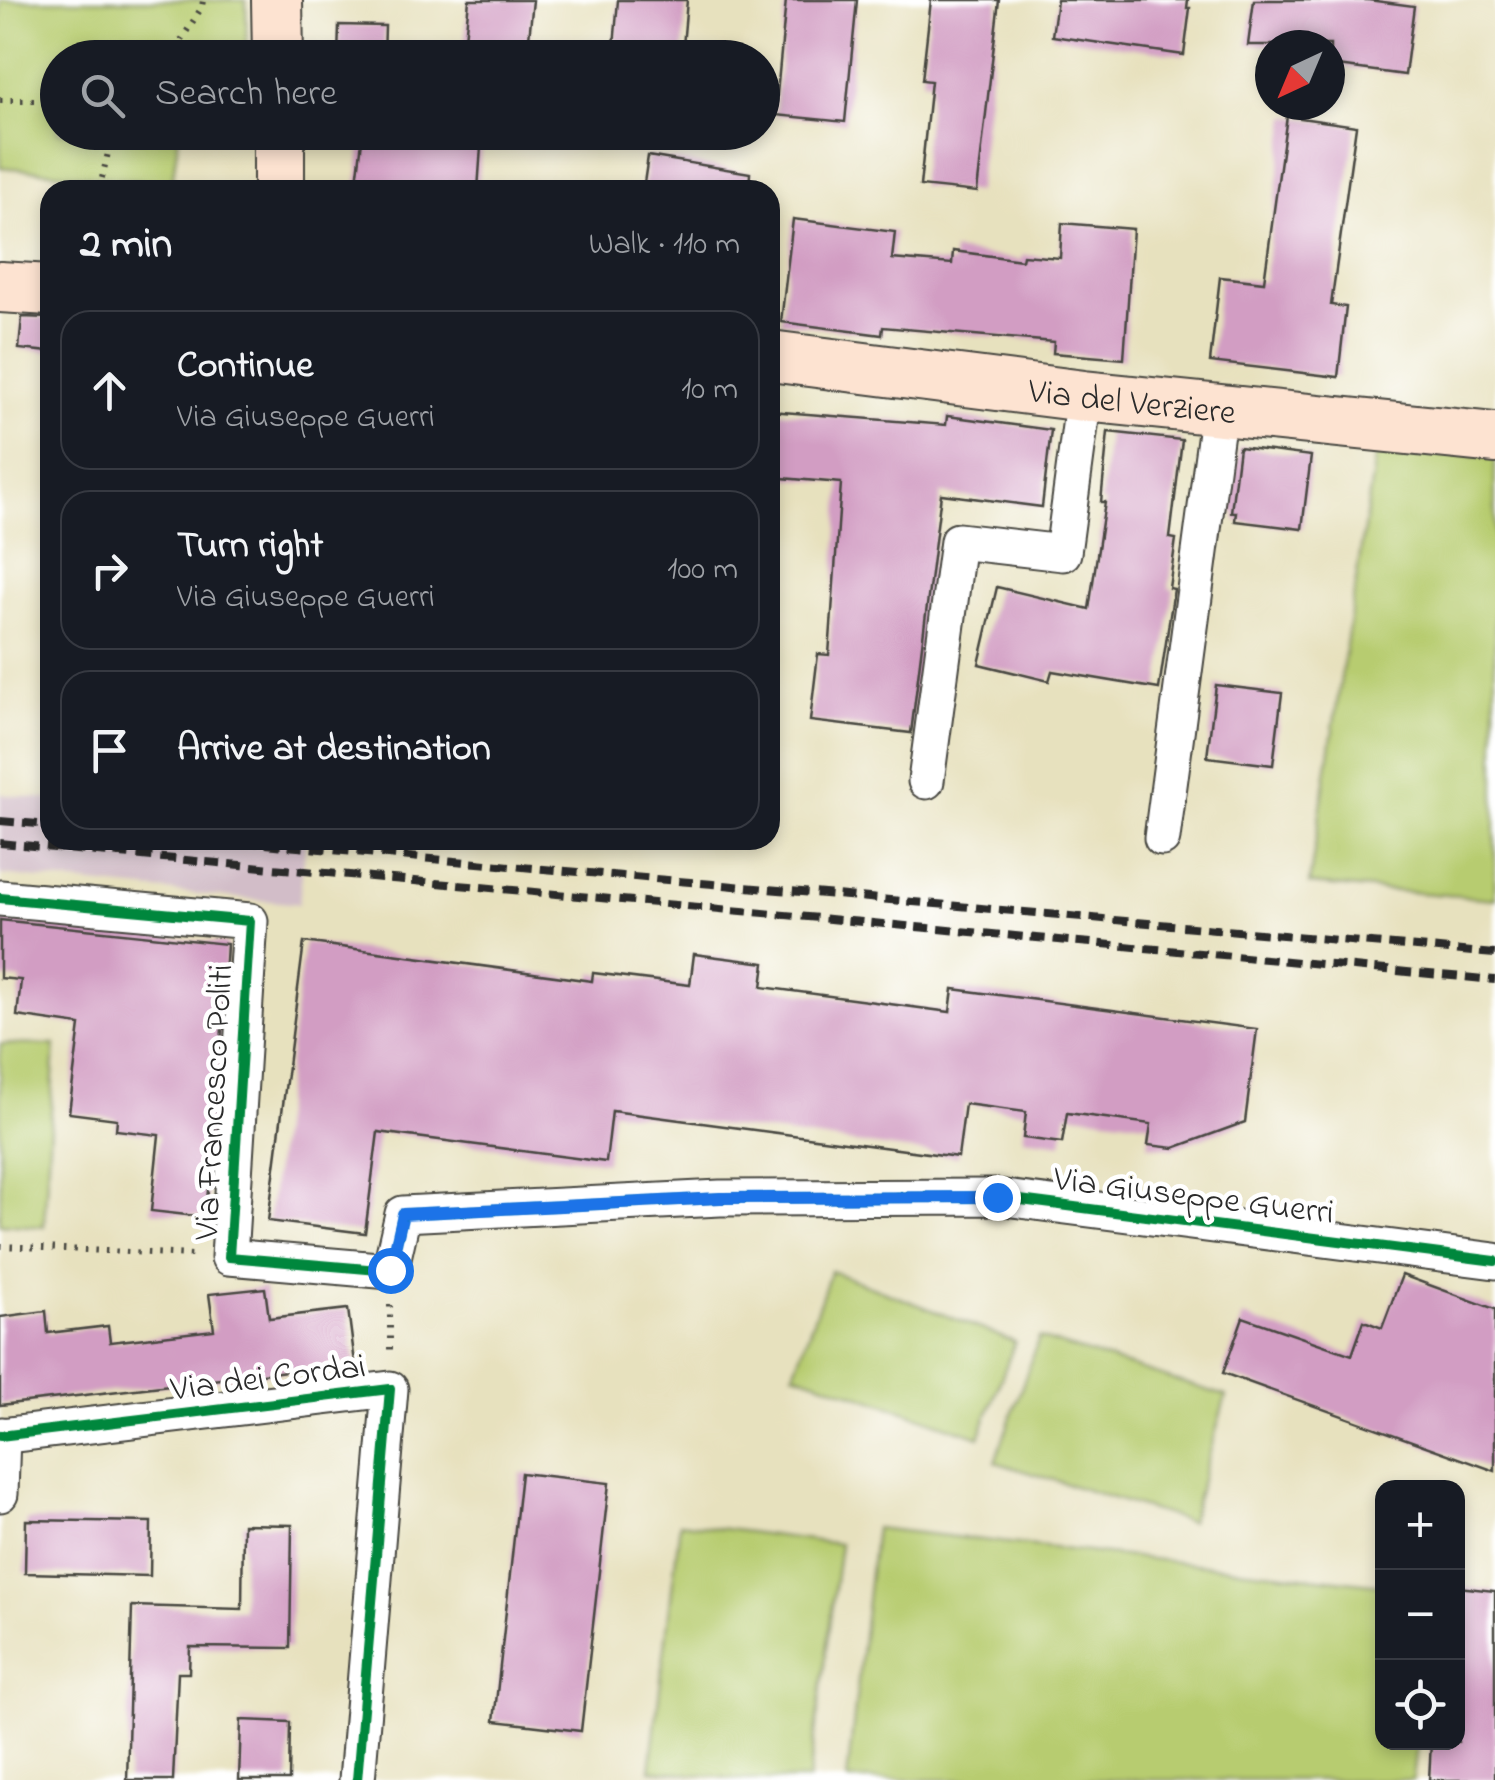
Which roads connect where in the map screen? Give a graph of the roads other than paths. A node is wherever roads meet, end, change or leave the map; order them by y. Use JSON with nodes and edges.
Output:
{"nodes":[{"id":1,"x":278,"y":0,"type":"edge"},
{"id":2,"x":278,"y":40,"type":"edge"},
{"id":3,"x":278,"y":150,"type":"edge"},
{"id":4,"x":279,"y":180,"type":"edge"},
{"id":5,"x":0,"y":287,"type":"edge"},
{"id":6,"x":40,"y":289,"type":"edge"},
{"id":7,"x":780,"y":357,"type":"edge"},
{"id":8,"x":1084,"y":396,"type":"junction"},
{"id":9,"x":1220,"y":409,"type":"junction"},
{"id":10,"x":1495,"y":438,"type":"edge"},
{"id":11,"x":926,"y":781,"type":"dead end"},
{"id":12,"x":1162,"y":838,"type":"dead end"},
{"id":13,"x":0,"y":898,"type":"edge"},
{"id":14,"x":1495,"y":1261,"type":"edge"},
{"id":15,"x":390,"y":1270,"type":"joint"},
{"id":16,"x":1,"y":1435,"type":"edge"},
{"id":17,"x":0,"y":1494,"type":"edge"},
{"id":18,"x":358,"y":1780,"type":"edge"}],
"edges":[{"from":1,"to":2,"type":"street"},
{"from":3,"to":4,"type":"street"},
{"from":5,"to":6,"type":"street"},
{"from":7,"to":8,"type":"street","name":"Via del Verziere"},
{"from":8,"to":9,"type":"street","name":"Via del Verziere"},
{"from":8,"to":11,"type":"street"},
{"from":9,"to":10,"type":"street","name":"Via del Verziere"},
{"from":9,"to":12,"type":"street"},
{"from":13,"to":15,"type":"street","name":"Via Francesco Politi"},
{"from":14,"to":15,"type":"street","name":"Via Giuseppe Guerri"},
{"from":16,"to":17,"type":"street"},
{"from":16,"to":18,"type":"street","name":"Via dei Cordai"}]}
